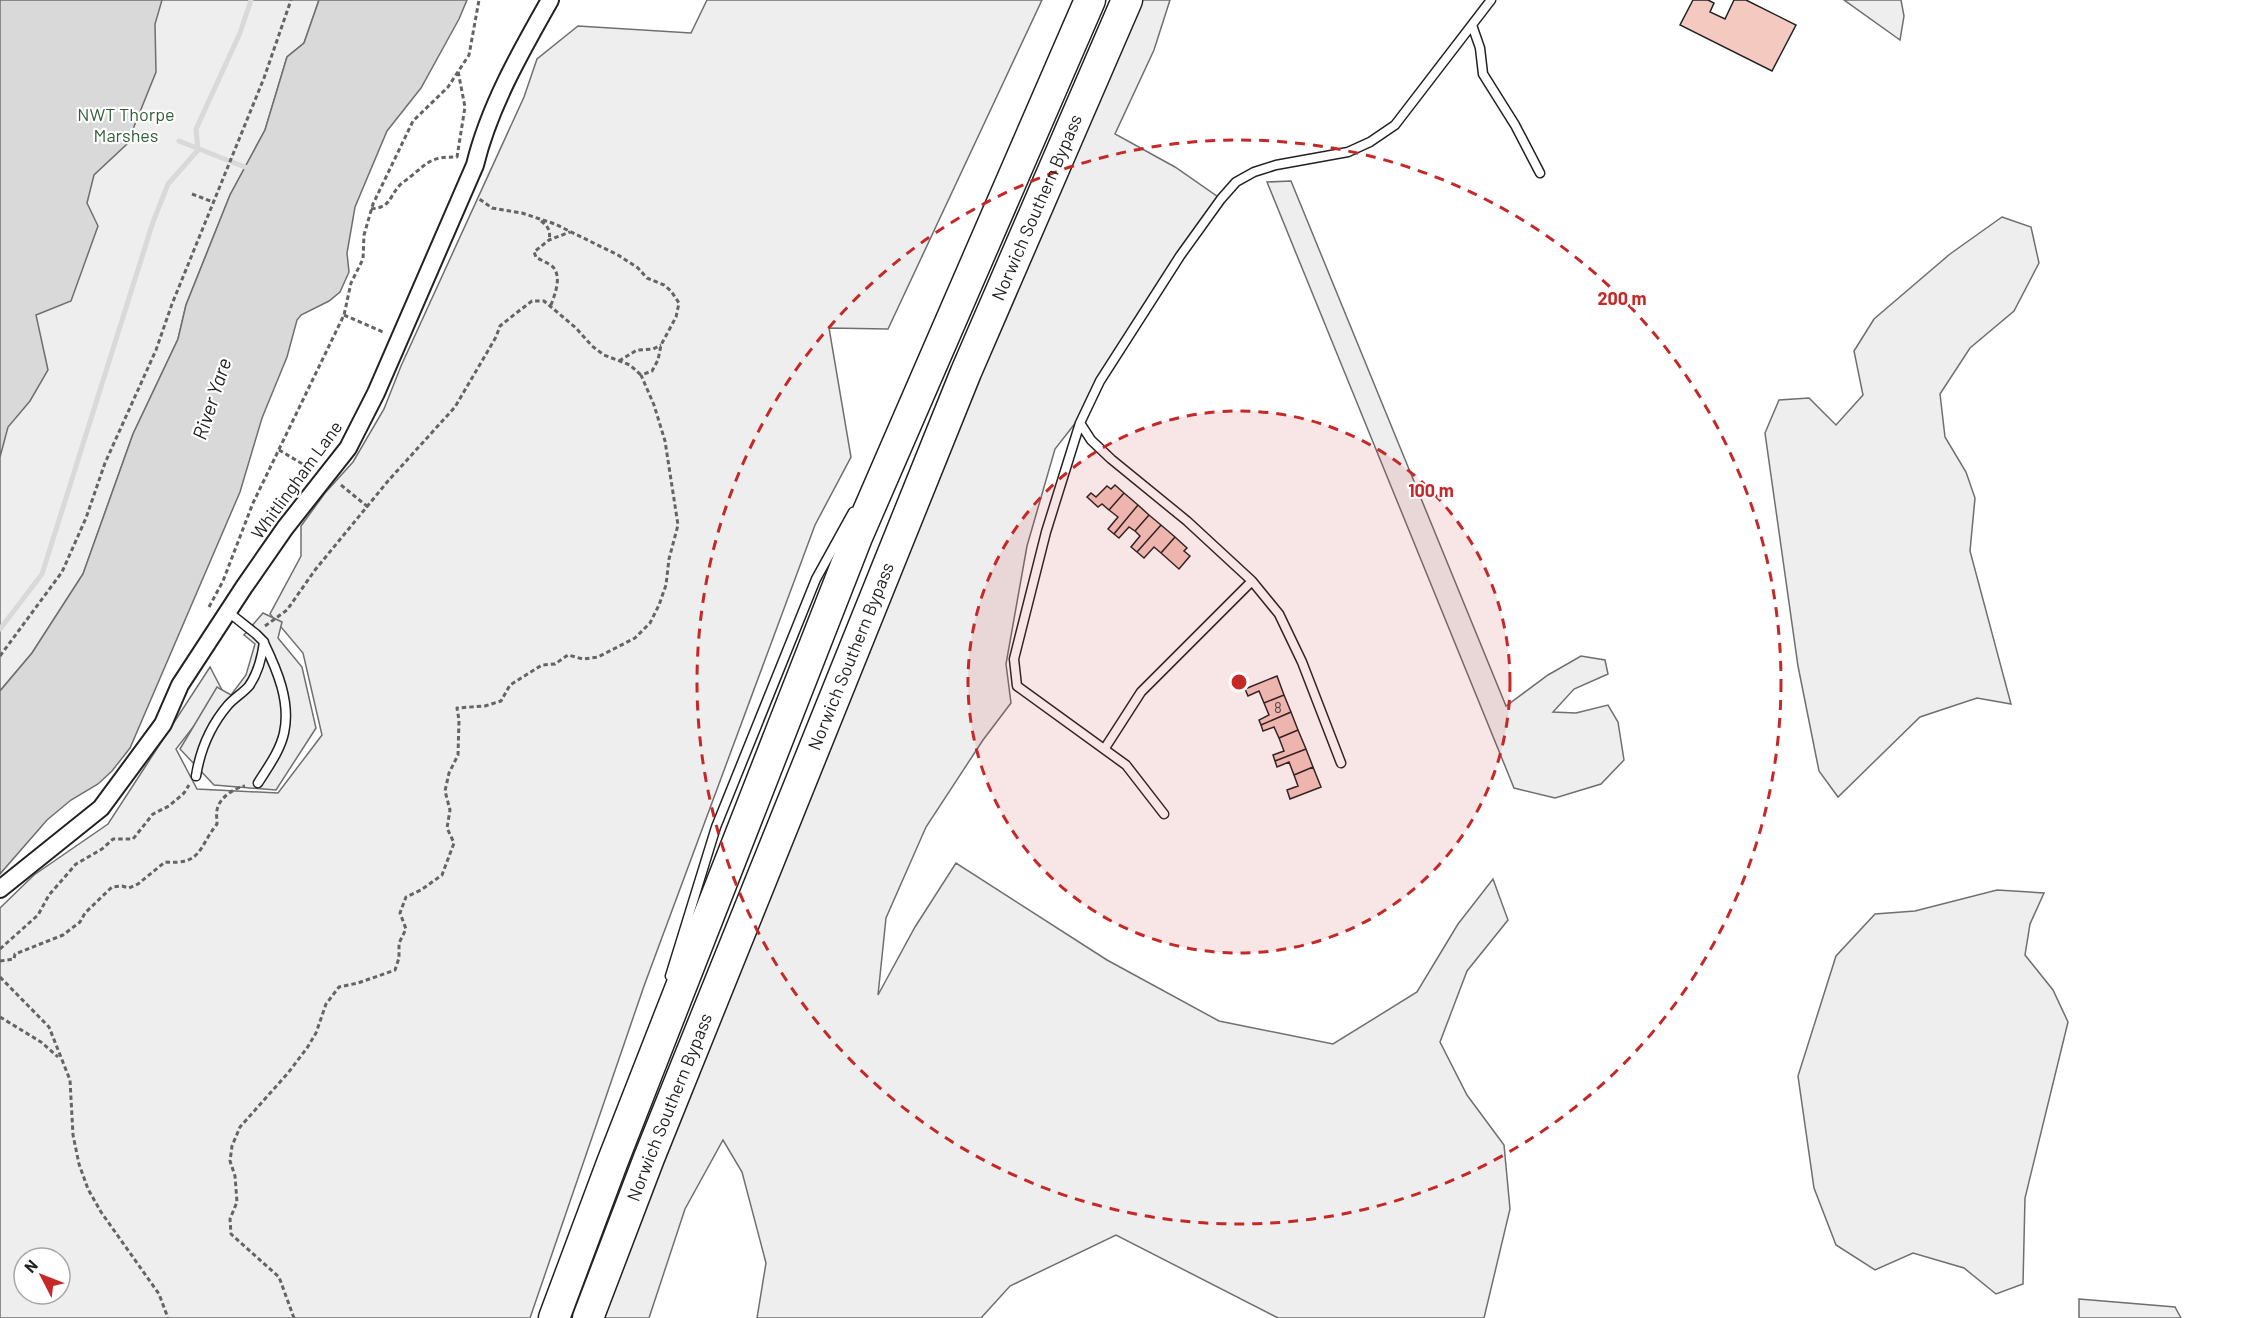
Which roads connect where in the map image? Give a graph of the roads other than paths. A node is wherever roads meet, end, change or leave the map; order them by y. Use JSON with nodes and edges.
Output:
{"nodes":[{"id":1,"x":550,"y":0,"type":"edge"},
{"id":2,"x":1090,"y":0,"type":"edge"},
{"id":3,"x":1127,"y":0,"type":"edge"},
{"id":4,"x":1491,"y":0,"type":"edge"},
{"id":5,"x":1472,"y":25,"type":"junction"},
{"id":6,"x":1540,"y":172,"type":"dead end"},
{"id":7,"x":909,"y":417,"type":"junction"},
{"id":8,"x":1080,"y":423,"type":"junction"},
{"id":9,"x":867,"y":489,"type":"dead end"},
{"id":10,"x":861,"y":499,"type":"dead end"},
{"id":11,"x":1252,"y":581,"type":"junction"},
{"id":12,"x":227,"y":611,"type":"junction"},
{"id":13,"x":264,"y":642,"type":"junction"},
{"id":14,"x":1105,"y":748,"type":"junction"},
{"id":15,"x":1341,"y":763,"type":"dead end"},
{"id":16,"x":196,"y":776,"type":"road end"},
{"id":17,"x":258,"y":783,"type":"road end"},
{"id":18,"x":1164,"y":814,"type":"dead end"},
{"id":19,"x":0,"y":889,"type":"edge"},
{"id":20,"x":666,"y":989,"type":"dead end"},
{"id":21,"x":652,"y":1032,"type":"dead end"},
{"id":22,"x":612,"y":1163,"type":"junction"},
{"id":23,"x":554,"y":1318,"type":"edge"},
{"id":24,"x":588,"y":1318,"type":"edge"}],
"edges":[{"from":1,"to":12,"type":"street","name":"Whitlingham Lane"},
{"from":2,"to":7,"type":"highway","name":"Norwich Southern Bypass"},
{"from":3,"to":24,"type":"highway","name":"Norwich Southern Bypass"},
{"from":4,"to":5,"type":"lane"},
{"from":5,"to":6,"type":"lane"},
{"from":5,"to":8,"type":"lane"},
{"from":7,"to":9,"type":"lane"},
{"from":7,"to":22,"type":"highway","name":"Norwich Southern Bypass"},
{"from":8,"to":11,"type":"lane"},
{"from":8,"to":14,"type":"lane"},
{"from":10,"to":20,"type":"lane"},
{"from":11,"to":14,"type":"lane"},
{"from":11,"to":15,"type":"lane"},
{"from":12,"to":13,"type":"lane"},
{"from":12,"to":19,"type":"street","name":"Whitlingham Lane"},
{"from":13,"to":16,"type":"lane"},
{"from":13,"to":17,"type":"lane"},
{"from":14,"to":18,"type":"lane"},
{"from":21,"to":22,"type":"lane"},
{"from":22,"to":23,"type":"highway","name":"Norwich Southern Bypass"}]}
